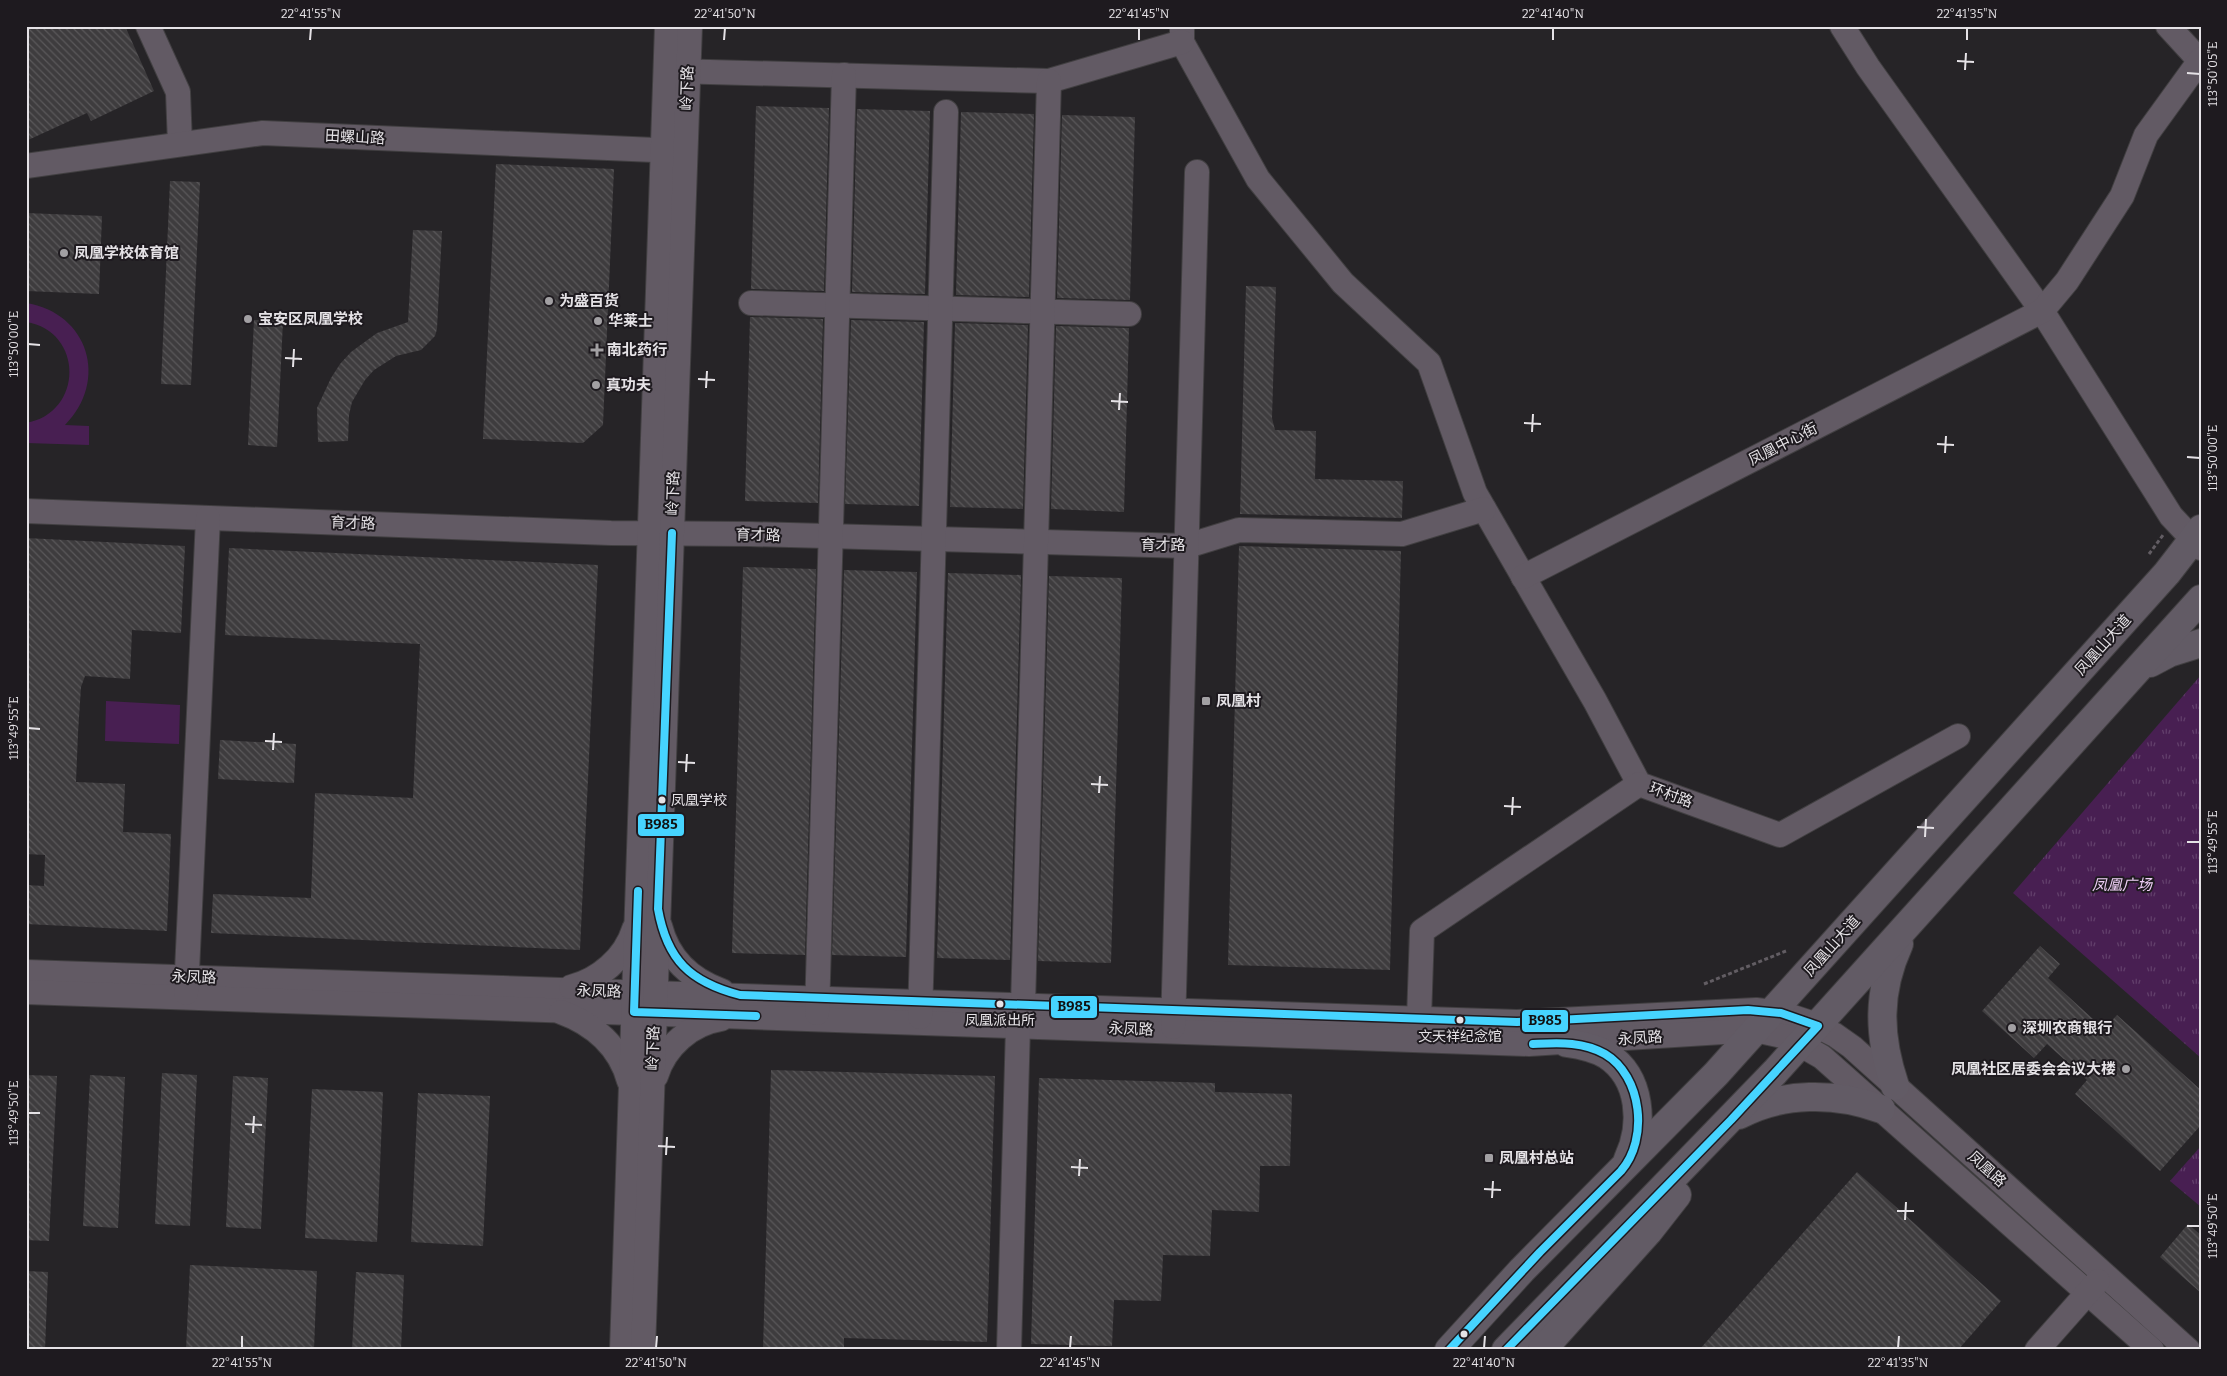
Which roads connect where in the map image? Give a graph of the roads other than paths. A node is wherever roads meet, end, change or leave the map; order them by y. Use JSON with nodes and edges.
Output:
{"nodes":[{"id":1,"x":148,"y":26,"type":"edge"},
{"id":2,"x":667,"y":26,"type":"edge"},
{"id":3,"x":690,"y":26,"type":"edge"},
{"id":4,"x":1842,"y":26,"type":"edge"},
{"id":5,"x":2168,"y":26,"type":"edge"},
{"id":6,"x":1182,"y":34,"type":"edge"},
{"id":7,"x":2200,"y":61,"type":"edge"},
{"id":8,"x":677,"y":71,"type":"junction"},
{"id":9,"x":844,"y":75,"type":"junction"},
{"id":10,"x":1049,"y":81,"type":"junction"},
{"id":11,"x":946,"y":112,"type":"dead end"},
{"id":12,"x":180,"y":144,"type":"junction"},
{"id":13,"x":674,"y":151,"type":"junction"},
{"id":14,"x":26,"y":166,"type":"edge"},
{"id":15,"x":1197,"y":172,"type":"dead end"},
{"id":16,"x":751,"y":303,"type":"dead end"},
{"id":17,"x":838,"y":306,"type":"junction"},
{"id":18,"x":940,"y":309,"type":"junction"},
{"id":19,"x":2042,"y":311,"type":"junction"},
{"id":20,"x":1042,"y":312,"type":"junction"},
{"id":21,"x":1129,"y":314,"type":"dead end"},
{"id":22,"x":1484,"y":508,"type":"junction"},
{"id":23,"x":26,"y":511,"type":"edge"},
{"id":24,"x":208,"y":518,"type":"junction"},
{"id":25,"x":661,"y":533,"type":"junction"},
{"id":26,"x":831,"y":537,"type":"junction"},
{"id":27,"x":933,"y":539,"type":"junction"},
{"id":28,"x":2198,"y":539,"type":"edge"},
{"id":29,"x":1036,"y":542,"type":"junction"},
{"id":30,"x":1187,"y":546,"type":"junction"},
{"id":31,"x":1524,"y":577,"type":"junction"},
{"id":32,"x":2201,"y":599,"type":"edge"},
{"id":33,"x":2201,"y":643,"type":"edge"},
{"id":34,"x":2136,"y":672,"type":"junction"},
{"id":35,"x":1958,"y":736,"type":"dead end"},
{"id":36,"x":1639,"y":784,"type":"junction"},
{"id":37,"x":648,"y":911,"type":"junction"},
{"id":38,"x":1906,"y":928,"type":"junction"},
{"id":39,"x":26,"y":972,"type":"edge"},
{"id":40,"x":186,"y":987,"type":"junction"},
{"id":41,"x":26,"y":992,"type":"edge"},
{"id":42,"x":550,"y":999,"type":"junction"},
{"id":43,"x":644,"y":1002,"type":"junction"},
{"id":44,"x":742,"y":1006,"type":"junction"},
{"id":45,"x":818,"y":1008,"type":"junction"},
{"id":46,"x":920,"y":1012,"type":"junction"},
{"id":47,"x":1020,"y":1015,"type":"junction"},
{"id":48,"x":1419,"y":1019,"type":"junction"},
{"id":49,"x":1173,"y":1021,"type":"junction"},
{"id":50,"x":1763,"y":1021,"type":"junction"},
{"id":51,"x":1810,"y":1035,"type":"junction"},
{"id":52,"x":1567,"y":1043,"type":"junction"},
{"id":53,"x":1895,"y":1086,"type":"junction"},
{"id":54,"x":641,"y":1096,"type":"junction"},
{"id":55,"x":1881,"y":1110,"type":"junction"},
{"id":56,"x":1731,"y":1120,"type":"junction"},
{"id":57,"x":1707,"y":1144,"type":"junction"},
{"id":58,"x":1626,"y":1165,"type":"junction"},
{"id":59,"x":2104,"y":1274,"type":"junction"},
{"id":60,"x":2087,"y":1293,"type":"junction"},
{"id":61,"x":622,"y":1350,"type":"edge"},
{"id":62,"x":642,"y":1350,"type":"edge"},
{"id":63,"x":1009,"y":1350,"type":"edge"},
{"id":64,"x":1449,"y":1350,"type":"edge"},
{"id":65,"x":1506,"y":1350,"type":"edge"},
{"id":66,"x":1542,"y":1350,"type":"edge"},
{"id":67,"x":2037,"y":1350,"type":"edge"},
{"id":68,"x":2152,"y":1350,"type":"edge"},
{"id":69,"x":2188,"y":1350,"type":"edge"}],
"edges":[{"from":1,"to":12,"type":"street"},
{"from":2,"to":8,"type":"street","name":"岭下路"},
{"from":3,"to":8,"type":"street","name":"岭下路"},
{"from":4,"to":19,"type":"street"},
{"from":5,"to":7,"type":"street"},
{"from":6,"to":10,"type":"street"},
{"from":6,"to":22,"type":"street","name":"环村路"},
{"from":7,"to":19,"type":"street"},
{"from":8,"to":9,"type":"street"},
{"from":8,"to":13,"type":"street","name":"岭下路"},
{"from":9,"to":10,"type":"street"},
{"from":9,"to":17,"type":"street"},
{"from":10,"to":20,"type":"street"},
{"from":11,"to":18,"type":"street"},
{"from":12,"to":13,"type":"street","name":"田螺山路"},
{"from":12,"to":14,"type":"street","name":"田螺山路"},
{"from":13,"to":25,"type":"street","name":"岭下路"},
{"from":15,"to":30,"type":"street"},
{"from":16,"to":17,"type":"street"},
{"from":17,"to":18,"type":"street"},
{"from":17,"to":26,"type":"street"},
{"from":18,"to":20,"type":"street"},
{"from":18,"to":27,"type":"street"},
{"from":19,"to":28,"type":"street"},
{"from":19,"to":31,"type":"street","name":"凤凰中心街"},
{"from":20,"to":21,"type":"street"},
{"from":20,"to":29,"type":"street"},
{"from":22,"to":30,"type":"street","name":"育才路"},
{"from":22,"to":31,"type":"street","name":"环村路"},
{"from":23,"to":24,"type":"street","name":"育才路"},
{"from":24,"to":25,"type":"street","name":"育才路"},
{"from":24,"to":40,"type":"street"},
{"from":25,"to":26,"type":"street","name":"育才路"},
{"from":25,"to":37,"type":"street","name":"岭下路"},
{"from":26,"to":27,"type":"street","name":"育才路"},
{"from":26,"to":45,"type":"street"},
{"from":27,"to":29,"type":"street","name":"育才路"},
{"from":27,"to":46,"type":"street"},
{"from":28,"to":50,"type":"main road","name":"凤凰山大道"},
{"from":29,"to":30,"type":"street","name":"育才路"},
{"from":29,"to":47,"type":"street"},
{"from":30,"to":49,"type":"street"},
{"from":31,"to":36,"type":"street","name":"环村路"},
{"from":32,"to":34,"type":"main road"},
{"from":33,"to":34,"type":"main road"},
{"from":34,"to":38,"type":"main road"},
{"from":35,"to":36,"type":"street","name":"环村路"},
{"from":36,"to":48,"type":"street"},
{"from":37,"to":42,"type":"street"},
{"from":37,"to":43,"type":"street","name":"岭下路"},
{"from":37,"to":44,"type":"street"},
{"from":38,"to":51,"type":"main road"},
{"from":38,"to":53,"type":"main road"},
{"from":39,"to":40,"type":"street","name":"永凤路"},
{"from":40,"to":41,"type":"street","name":"永凤路"},
{"from":40,"to":42,"type":"street","name":"永凤路"},
{"from":42,"to":43,"type":"street","name":"永凤路"},
{"from":42,"to":54,"type":"street"},
{"from":43,"to":44,"type":"street","name":"永凤路"},
{"from":43,"to":54,"type":"street","name":"岭下路"},
{"from":44,"to":45,"type":"street","name":"永凤路"},
{"from":44,"to":54,"type":"street"},
{"from":45,"to":46,"type":"street","name":"永凤路"},
{"from":46,"to":47,"type":"street","name":"永凤路"},
{"from":47,"to":49,"type":"street","name":"永凤路"},
{"from":47,"to":63,"type":"street"},
{"from":48,"to":49,"type":"street","name":"永凤路"},
{"from":48,"to":50,"type":"street","name":"永凤路"},
{"from":49,"to":52,"type":"street","name":"永凤路"},
{"from":50,"to":51,"type":"street","name":"凤凰路"},
{"from":50,"to":52,"type":"street","name":"永凤路"},
{"from":50,"to":58,"type":"main road","name":"凤凰山大道"},
{"from":51,"to":53,"type":"street","name":"凤凰路"},
{"from":51,"to":55,"type":"street","name":"凤凰路"},
{"from":51,"to":56,"type":"main road"},
{"from":52,"to":58,"type":"main road"},
{"from":53,"to":59,"type":"street","name":"凤凰路"},
{"from":54,"to":61,"type":"street","name":"岭下路"},
{"from":54,"to":62,"type":"street","name":"岭下路"},
{"from":55,"to":56,"type":"main road"},
{"from":55,"to":60,"type":"street","name":"凤凰路"},
{"from":56,"to":57,"type":"main road"},
{"from":57,"to":65,"type":"main road"},
{"from":57,"to":66,"type":"main road"},
{"from":58,"to":64,"type":"main road","name":"凤凰山大道"},
{"from":59,"to":60,"type":"street"},
{"from":59,"to":69,"type":"street","name":"凤凰路"},
{"from":60,"to":67,"type":"street"},
{"from":60,"to":68,"type":"street","name":"凤凰路"}]}
